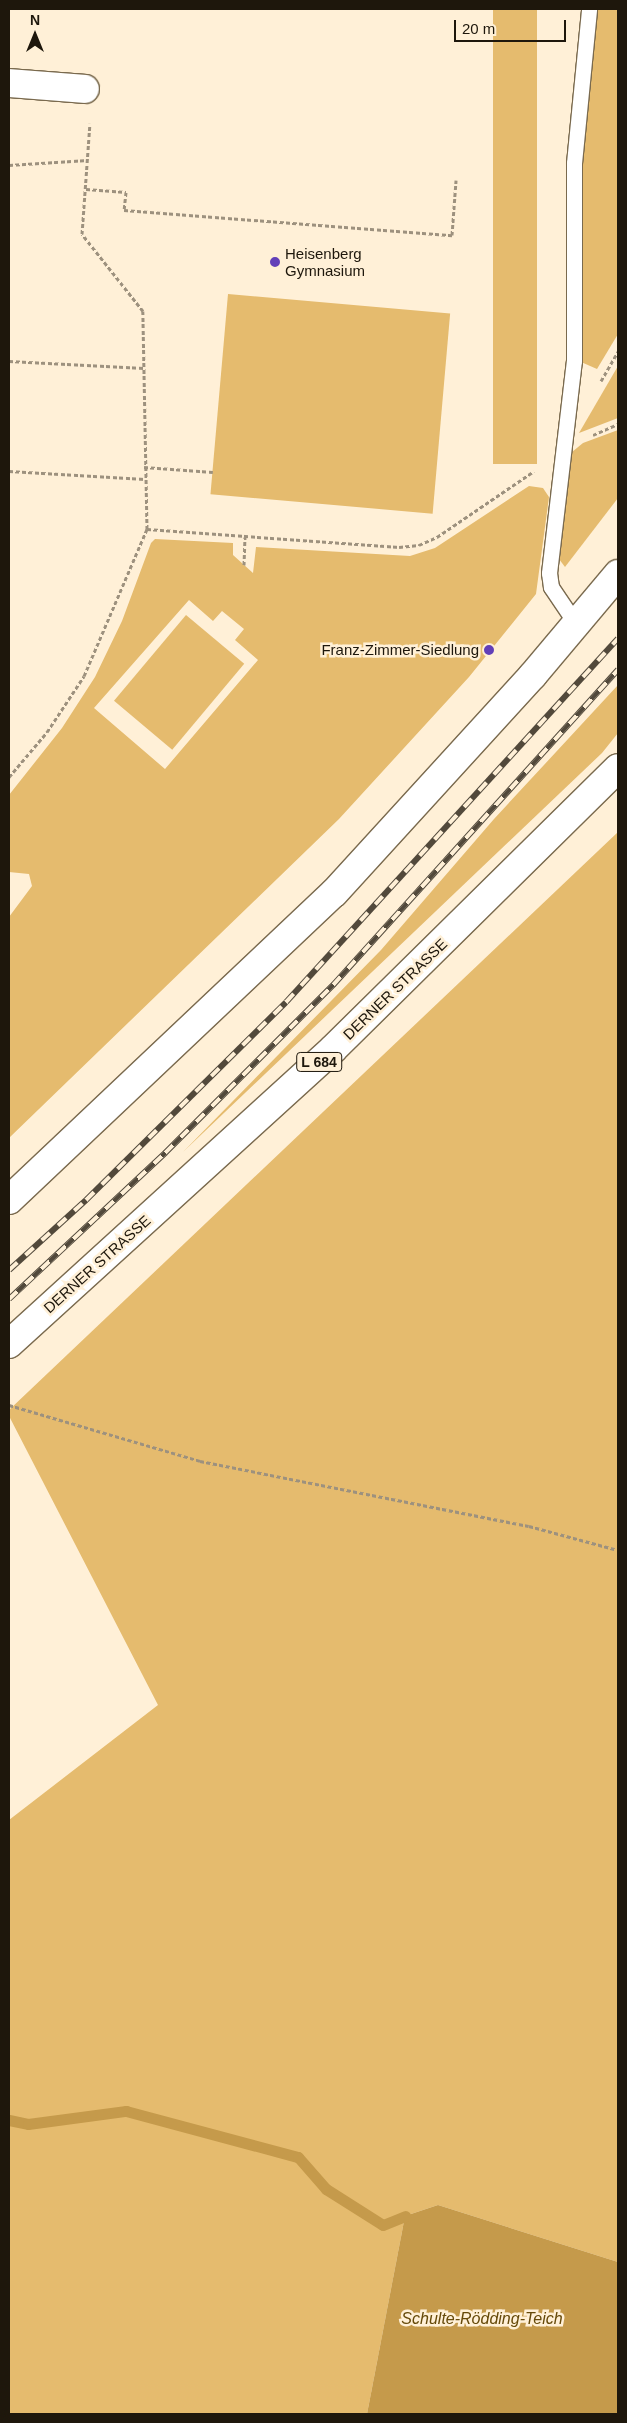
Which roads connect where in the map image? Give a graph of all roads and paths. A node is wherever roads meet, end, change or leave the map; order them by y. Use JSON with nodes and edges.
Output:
{"nodes":[{"id":1,"x":589,"y":9,"type":"edge"},
{"id":2,"x":9,"y":83,"type":"edge"},
{"id":3,"x":85,"y":89,"type":"dead end"},
{"id":4,"x":89,"y":141,"type":"dead end"},
{"id":5,"x":88,"y":160,"type":"junction"},
{"id":6,"x":9,"y":165,"type":"edge"},
{"id":7,"x":456,"y":180,"type":"dead end"},
{"id":8,"x":86,"y":188,"type":"junction"},
{"id":9,"x":9,"y":362,"type":"edge"},
{"id":10,"x":144,"y":368,"type":"junction"},
{"id":11,"x":562,"y":447,"type":"junction"},
{"id":12,"x":144,"y":467,"type":"junction"},
{"id":13,"x":9,"y":471,"type":"edge"},
{"id":14,"x":213,"y":472,"type":"dead end"},
{"id":15,"x":145,"y":479,"type":"junction"},
{"id":16,"x":147,"y":529,"type":"junction"},
{"id":17,"x":245,"y":537,"type":"junction"},
{"id":18,"x":244,"y":565,"type":"dead end"},
{"id":19,"x":618,"y":574,"type":"edge"},
{"id":20,"x":576,"y":624,"type":"junction"},
{"id":21,"x":618,"y":768,"type":"edge"},
{"id":22,"x":9,"y":777,"type":"edge"},
{"id":23,"x":9,"y":1200,"type":"edge"},
{"id":24,"x":9,"y":1344,"type":"edge"},
{"id":25,"x":9,"y":1405,"type":"edge"},
{"id":26,"x":618,"y":1550,"type":"edge"}],
"edges":[{"from":1,"to":11,"type":"lane"},
{"from":2,"to":3,"type":"main road"},
{"from":4,"to":5,"type":"path"},
{"from":5,"to":6,"type":"path"},
{"from":5,"to":8,"type":"path"},
{"from":7,"to":8,"type":"path"},
{"from":8,"to":10,"type":"path"},
{"from":9,"to":10,"type":"path"},
{"from":10,"to":12,"type":"path"},
{"from":11,"to":17,"type":"path"},
{"from":11,"to":20,"type":"lane"},
{"from":12,"to":14,"type":"path"},
{"from":12,"to":15,"type":"path"},
{"from":13,"to":15,"type":"path"},
{"from":15,"to":16,"type":"path"},
{"from":16,"to":17,"type":"path"},
{"from":16,"to":22,"type":"path"},
{"from":17,"to":18,"type":"path"},
{"from":19,"to":20,"type":"main road"},
{"from":20,"to":23,"type":"main road"},
{"from":21,"to":24,"type":"main road","name":"DERNER STRASSE","number":"L 684"},
{"from":25,"to":26,"type":"path"}]}
